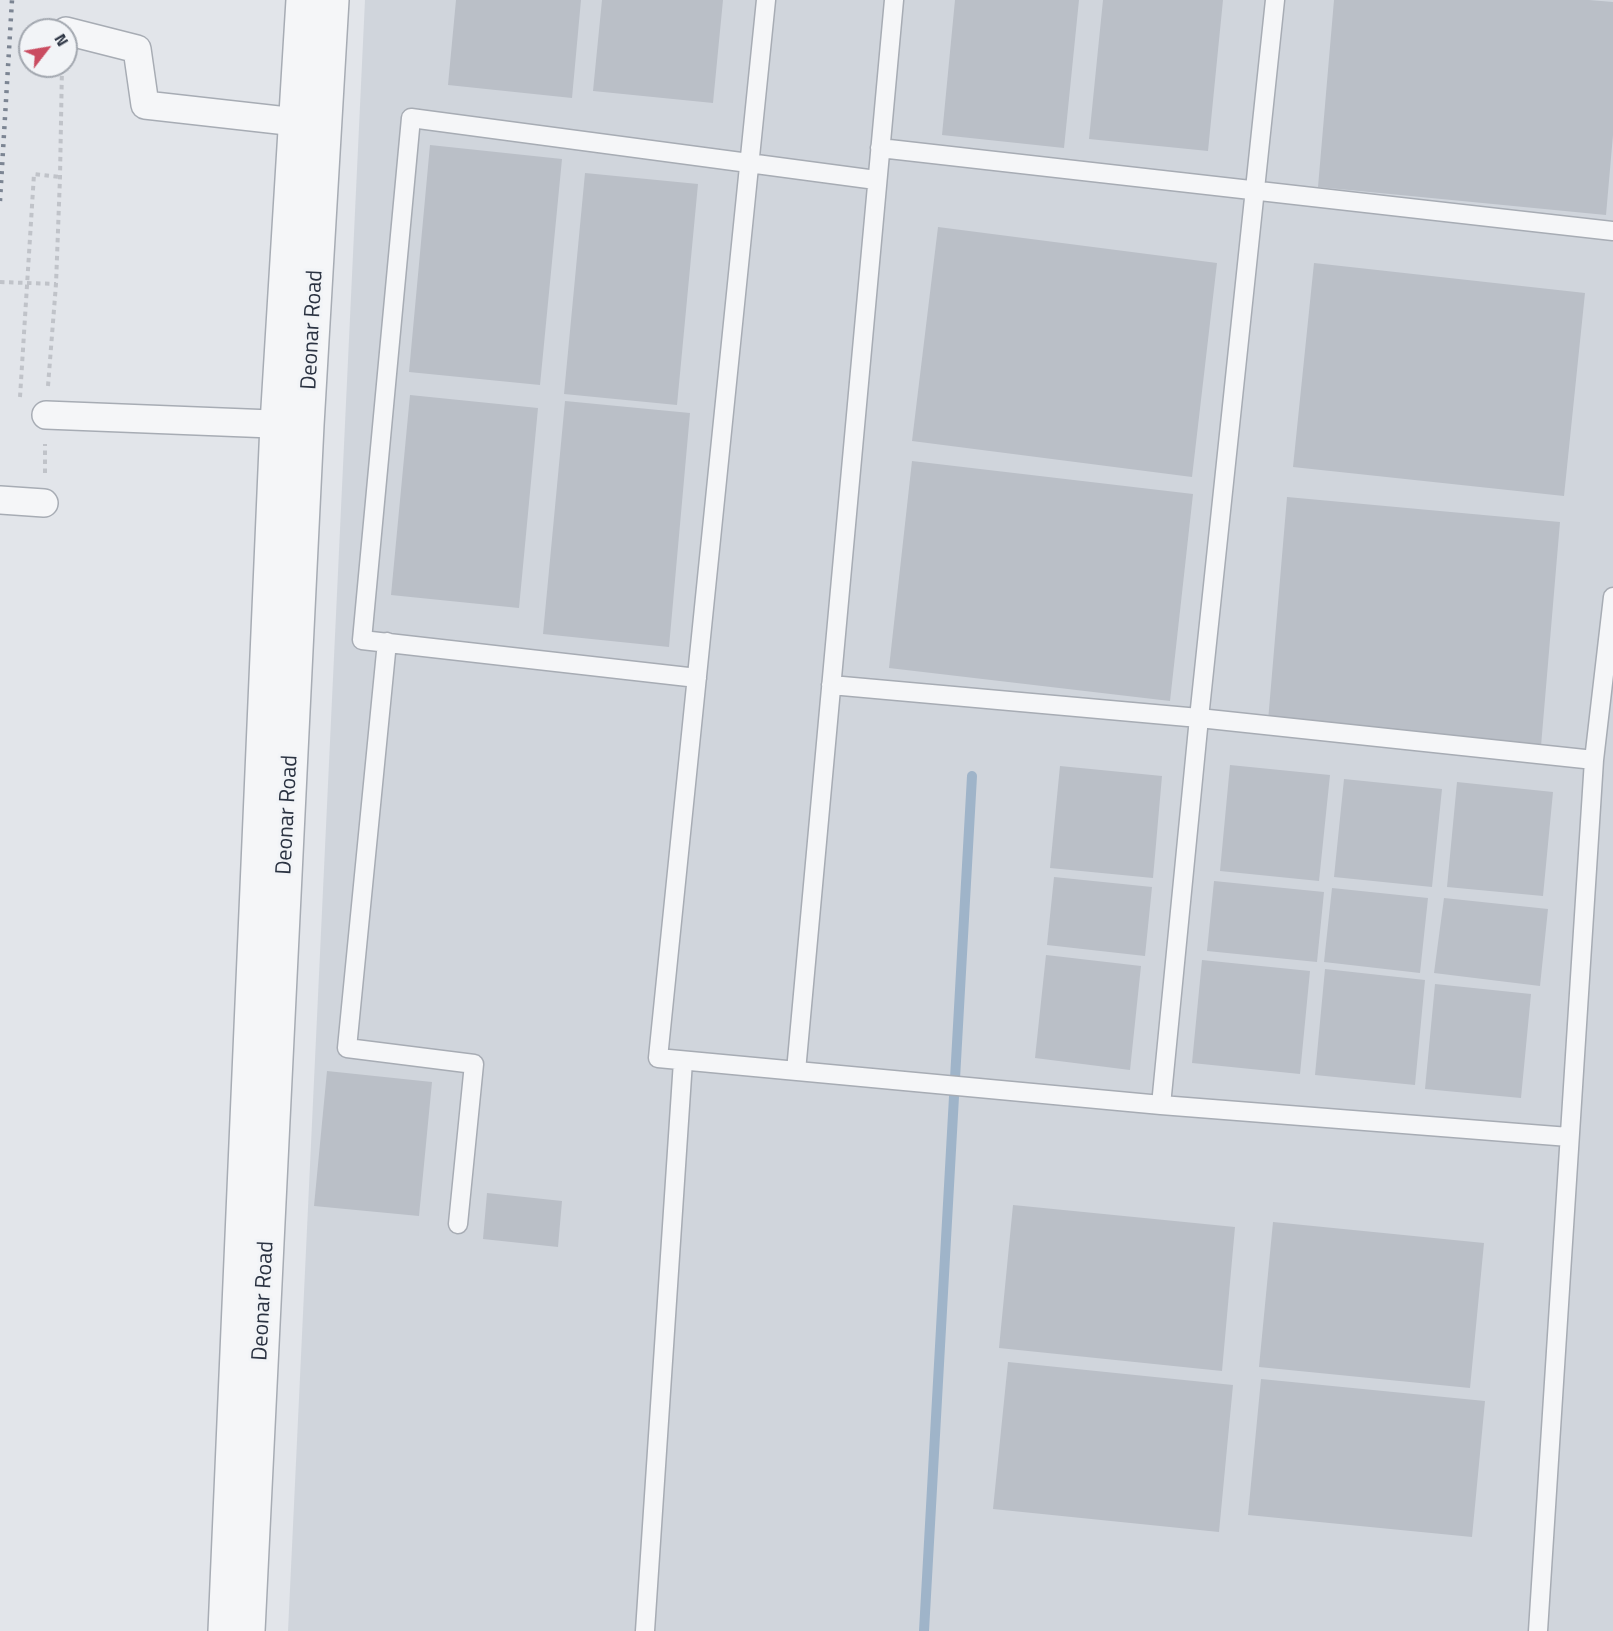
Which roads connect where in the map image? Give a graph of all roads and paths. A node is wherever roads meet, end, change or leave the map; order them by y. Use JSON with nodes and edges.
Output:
{"nodes":[{"id":1,"x":303,"y":0,"type":"edge"},
{"id":2,"x":332,"y":0,"type":"edge"},
{"id":3,"x":766,"y":0,"type":"edge"},
{"id":4,"x":894,"y":0,"type":"edge"},
{"id":5,"x":1275,"y":0,"type":"edge"},
{"id":6,"x":78,"y":34,"type":"edge"},
{"id":7,"x":62,"y":78,"type":"edge"},
{"id":8,"x":296,"y":122,"type":"junction"},
{"id":9,"x":880,"y":148,"type":"junction"},
{"id":10,"x":749,"y":164,"type":"junction"},
{"id":11,"x":60,"y":177,"type":"junction"},
{"id":12,"x":876,"y":180,"type":"junction"},
{"id":13,"x":1256,"y":190,"type":"junction"},
{"id":14,"x":1613,"y":231,"type":"edge"},
{"id":15,"x":0,"y":282,"type":"edge"},
{"id":16,"x":56,"y":284,"type":"junction"},
{"id":17,"x":49,"y":366,"type":"dead end"},
{"id":18,"x":46,"y":415,"type":"junction"},
{"id":19,"x":292,"y":424,"type":"junction"},
{"id":20,"x":0,"y":500,"type":"edge"},
{"id":21,"x":44,"y":503,"type":"joint"},
{"id":22,"x":1613,"y":597,"type":"edge"},
{"id":23,"x":387,"y":642,"type":"junction"},
{"id":24,"x":697,"y":678,"type":"junction"},
{"id":25,"x":831,"y":685,"type":"junction"},
{"id":26,"x":1199,"y":718,"type":"junction"},
{"id":27,"x":1594,"y":760,"type":"junction"},
{"id":28,"x":683,"y":1061,"type":"junction"},
{"id":29,"x":796,"y":1071,"type":"junction"},
{"id":30,"x":1161,"y":1105,"type":"junction"},
{"id":31,"x":1569,"y":1137,"type":"junction"},
{"id":32,"x":458,"y":1224,"type":"dead end"},
{"id":33,"x":253,"y":1276,"type":"junction"},
{"id":34,"x":225,"y":1631,"type":"edge"},
{"id":35,"x":248,"y":1631,"type":"edge"},
{"id":36,"x":645,"y":1631,"type":"edge"},
{"id":37,"x":1538,"y":1631,"type":"edge"}],
"edges":[{"from":1,"to":8,"type":"street","name":"Deonar Road"},
{"from":2,"to":19,"type":"street","name":"Deonar Road"},
{"from":3,"to":10,"type":"lane"},
{"from":4,"to":9,"type":"lane"},
{"from":5,"to":13,"type":"lane"},
{"from":6,"to":8,"type":"street"},
{"from":7,"to":11,"type":"path"},
{"from":8,"to":19,"type":"street","name":"Deonar Road"},
{"from":9,"to":12,"type":"lane"},
{"from":9,"to":13,"type":"lane"},
{"from":10,"to":12,"type":"lane"},
{"from":10,"to":23,"type":"lane"},
{"from":10,"to":24,"type":"lane"},
{"from":11,"to":16,"type":"path"},
{"from":11,"to":18,"type":"path"},
{"from":12,"to":25,"type":"lane"},
{"from":13,"to":14,"type":"lane"},
{"from":13,"to":26,"type":"lane"},
{"from":15,"to":16,"type":"path","bridge":true},
{"from":16,"to":17,"type":"path"},
{"from":18,"to":19,"type":"street"},
{"from":18,"to":21,"type":"path"},
{"from":19,"to":33,"type":"street","name":"Deonar Road"},
{"from":20,"to":21,"type":"street"},
{"from":22,"to":27,"type":"lane"},
{"from":23,"to":24,"type":"lane"},
{"from":23,"to":32,"type":"lane"},
{"from":24,"to":28,"type":"lane"},
{"from":25,"to":26,"type":"lane"},
{"from":25,"to":29,"type":"lane"},
{"from":26,"to":27,"type":"lane"},
{"from":26,"to":30,"type":"lane"},
{"from":27,"to":31,"type":"lane"},
{"from":28,"to":29,"type":"lane"},
{"from":28,"to":36,"type":"lane"},
{"from":29,"to":30,"type":"lane"},
{"from":30,"to":31,"type":"lane"},
{"from":31,"to":37,"type":"lane"},
{"from":33,"to":34,"type":"street","name":"Deonar Road"},
{"from":33,"to":35,"type":"street","name":"Deonar Road"}]}
